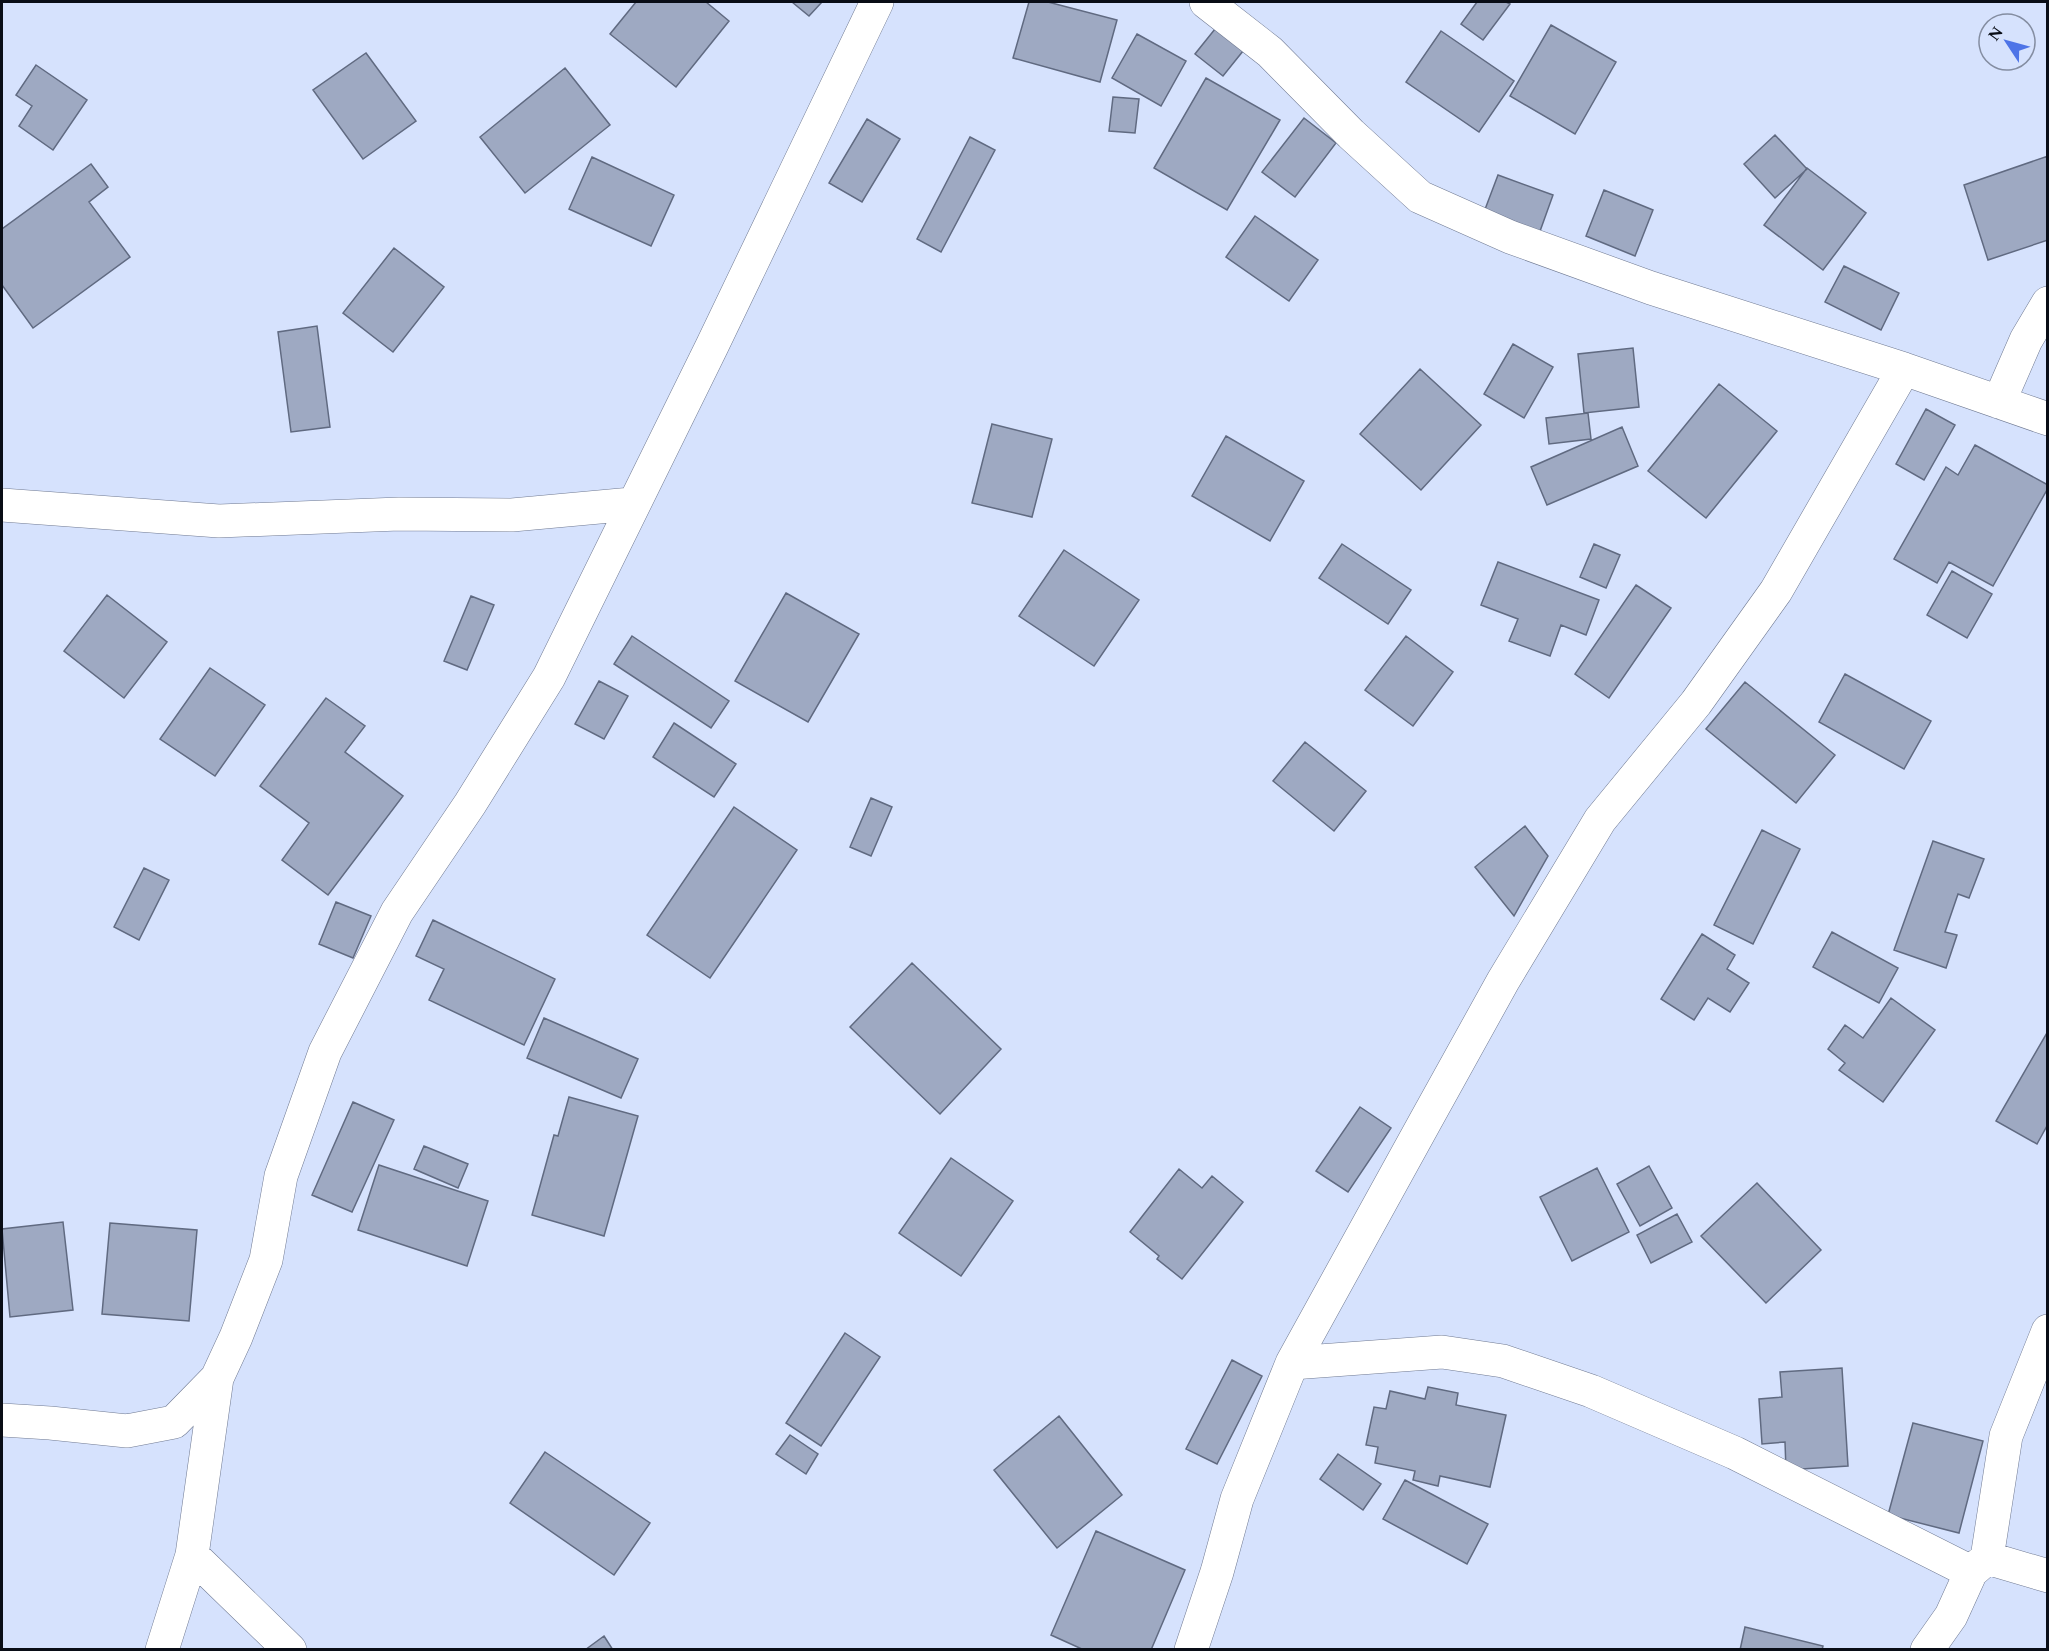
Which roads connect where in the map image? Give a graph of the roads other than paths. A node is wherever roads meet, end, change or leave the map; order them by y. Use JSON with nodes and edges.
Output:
{"nodes":[{"id":1,"x":877,"y":2,"type":"edge"},
{"id":2,"x":1206,"y":2,"type":"edge"},
{"id":3,"x":2048,"y":303,"type":"edge"},
{"id":4,"x":1904,"y":369,"type":"junction"},
{"id":5,"x":1998,"y":402,"type":"junction"},
{"id":6,"x":2048,"y":419,"type":"edge"},
{"id":7,"x":632,"y":504,"type":"junction"},
{"id":8,"x":2,"y":505,"type":"edge"},
{"id":9,"x":2048,"y":1331,"type":"edge"},
{"id":10,"x":1292,"y":1363,"type":"junction"},
{"id":11,"x":217,"y":1378,"type":"junction"},
{"id":12,"x":2,"y":1420,"type":"edge"},
{"id":13,"x":192,"y":1555,"type":"junction"},
{"id":14,"x":1979,"y":1565,"type":"junction"},
{"id":15,"x":2048,"y":1576,"type":"edge"},
{"id":16,"x":162,"y":1650,"type":"edge"},
{"id":17,"x":290,"y":1650,"type":"edge"},
{"id":18,"x":1191,"y":1650,"type":"edge"},
{"id":19,"x":1928,"y":1650,"type":"edge"}],
"edges":[{"from":1,"to":7,"type":"street"},
{"from":2,"to":4,"type":"street"},
{"from":3,"to":5,"type":"street"},
{"from":4,"to":5,"type":"street"},
{"from":4,"to":10,"type":"street"},
{"from":5,"to":6,"type":"street"},
{"from":7,"to":8,"type":"street"},
{"from":7,"to":11,"type":"street"},
{"from":9,"to":14,"type":"street"},
{"from":10,"to":14,"type":"street"},
{"from":10,"to":18,"type":"street"},
{"from":11,"to":12,"type":"street"},
{"from":11,"to":13,"type":"street"},
{"from":13,"to":16,"type":"street"},
{"from":13,"to":17,"type":"street"},
{"from":14,"to":15,"type":"street"},
{"from":14,"to":19,"type":"street"}]}
